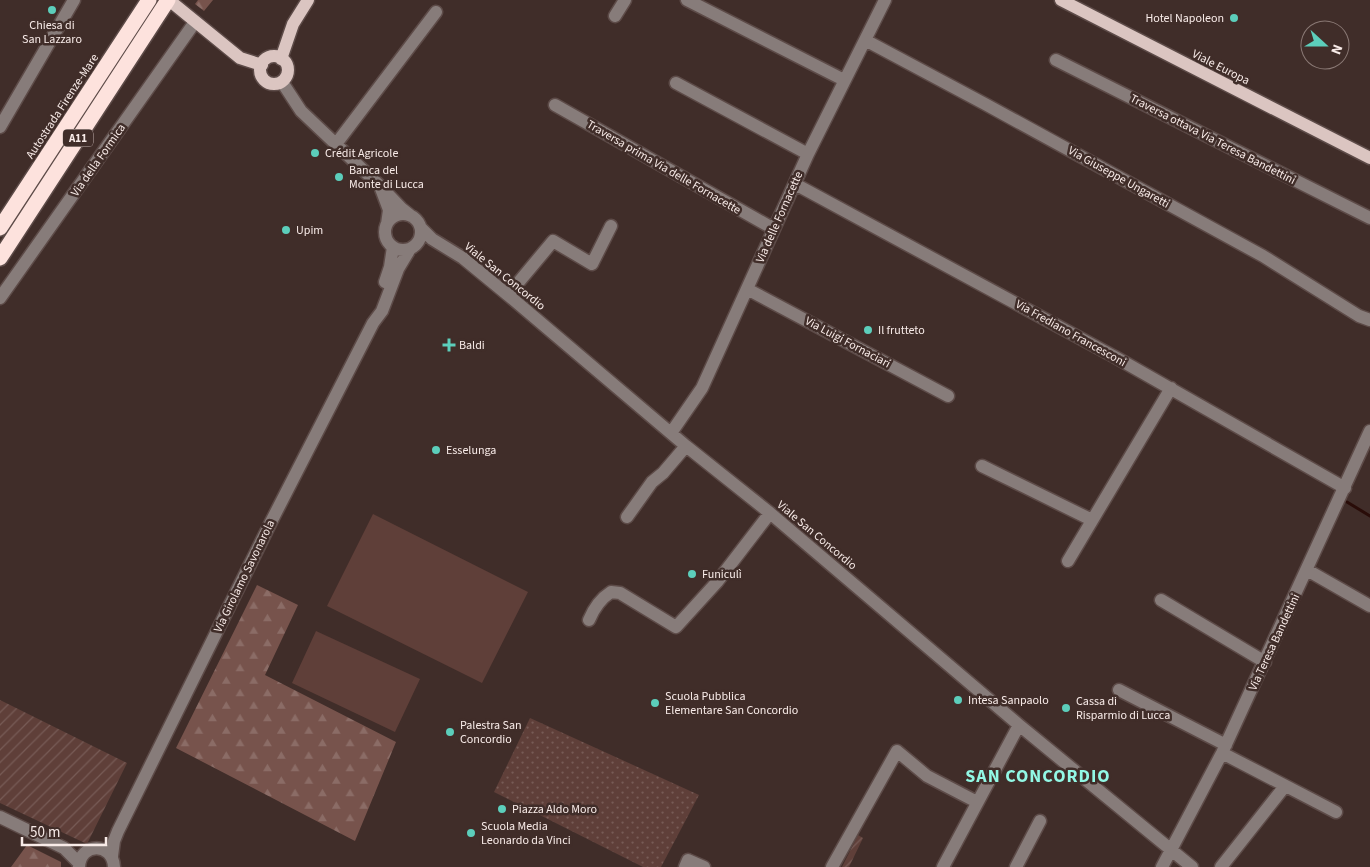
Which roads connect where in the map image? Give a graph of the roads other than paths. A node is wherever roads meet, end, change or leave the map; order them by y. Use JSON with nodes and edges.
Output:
{"nodes":[{"id":1,"x":74,"y":0,"type":"edge"},
{"id":2,"x":168,"y":0,"type":"edge"},
{"id":3,"x":308,"y":0,"type":"edge"},
{"id":4,"x":625,"y":0,"type":"edge"},
{"id":5,"x":688,"y":0,"type":"edge"},
{"id":6,"x":885,"y":0,"type":"edge"},
{"id":7,"x":1061,"y":0,"type":"edge"},
{"id":8,"x":146,"y":6,"type":"edge"},
{"id":9,"x":436,"y":12,"type":"dead end"},
{"id":10,"x":615,"y":16,"type":"dead end"},
{"id":11,"x":195,"y":22,"type":"junction"},
{"id":12,"x":866,"y":40,"type":"junction"},
{"id":13,"x":282,"y":59,"type":"junction"},
{"id":14,"x":1056,"y":60,"type":"dead end"},
{"id":15,"x":262,"y":65,"type":"junction"},
{"id":16,"x":844,"y":80,"type":"junction"},
{"id":17,"x":282,"y":82,"type":"junction"},
{"id":18,"x":676,"y":83,"type":"dead end"},
{"id":19,"x":555,"y":105,"type":"dead end"},
{"id":20,"x":0,"y":127,"type":"edge"},
{"id":21,"x":336,"y":144,"type":"junction"},
{"id":22,"x":808,"y":154,"type":"junction"},
{"id":23,"x":1370,"y":158,"type":"edge"},
{"id":24,"x":795,"y":184,"type":"junction"},
{"id":25,"x":380,"y":186,"type":"junction"},
{"id":26,"x":411,"y":216,"type":"junction"},
{"id":27,"x":1370,"y":218,"type":"edge"},
{"id":28,"x":387,"y":224,"type":"junction"},
{"id":29,"x":611,"y":226,"type":"dead end"},
{"id":30,"x":0,"y":228,"type":"edge"},
{"id":31,"x":421,"y":228,"type":"junction"},
{"id":32,"x":774,"y":229,"type":"junction"},
{"id":33,"x":393,"y":248,"type":"junction"},
{"id":34,"x":410,"y":249,"type":"junction"},
{"id":35,"x":0,"y":258,"type":"edge"},
{"id":36,"x":747,"y":289,"type":"junction"},
{"id":37,"x":508,"y":295,"type":"junction"},
{"id":38,"x":0,"y":298,"type":"edge"},
{"id":39,"x":1370,"y":320,"type":"edge"},
{"id":40,"x":372,"y":323,"type":"junction"},
{"id":41,"x":1171,"y":388,"type":"junction"},
{"id":42,"x":948,"y":396,"type":"dead end"},
{"id":43,"x":1370,"y":431,"type":"edge"},
{"id":44,"x":671,"y":433,"type":"junction"},
{"id":45,"x":686,"y":446,"type":"junction"},
{"id":46,"x":1365,"y":458,"type":"edge"},
{"id":47,"x":982,"y":466,"type":"dead end"},
{"id":48,"x":1345,"y":488,"type":"junction"},
{"id":49,"x":770,"y":513,"type":"junction"},
{"id":50,"x":627,"y":517,"type":"dead end"},
{"id":51,"x":1092,"y":520,"type":"junction"},
{"id":52,"x":1068,"y":562,"type":"dead end"},
{"id":53,"x":1307,"y":570,"type":"junction"},
{"id":54,"x":1161,"y":600,"type":"dead end"},
{"id":55,"x":1370,"y":606,"type":"edge"},
{"id":56,"x":589,"y":620,"type":"dead end"},
{"id":57,"x":1265,"y":662,"type":"junction"},
{"id":58,"x":1120,"y":690,"type":"dead end"},
{"id":59,"x":1019,"y":725,"type":"junction"},
{"id":60,"x":1224,"y":749,"type":"junction"},
{"id":61,"x":1285,"y":786,"type":"junction"},
{"id":62,"x":977,"y":802,"type":"junction"},
{"id":63,"x":1336,"y":812,"type":"dead end"},
{"id":64,"x":0,"y":817,"type":"edge"},
{"id":65,"x":1040,"y":821,"type":"dead end"},
{"id":66,"x":120,"y":826,"type":"junction"},
{"id":67,"x":98,"y":848,"type":"junction"},
{"id":68,"x":1170,"y":849,"type":"junction"},
{"id":69,"x":116,"y":864,"type":"edge"},
{"id":70,"x":79,"y":865,"type":"edge"},
{"id":71,"x":685,"y":867,"type":"edge"},
{"id":72,"x":704,"y":867,"type":"edge"},
{"id":73,"x":832,"y":867,"type":"edge"},
{"id":74,"x":943,"y":867,"type":"edge"},
{"id":75,"x":1016,"y":867,"type":"edge"},
{"id":76,"x":1162,"y":867,"type":"edge"},
{"id":77,"x":1192,"y":867,"type":"edge"},
{"id":78,"x":1221,"y":867,"type":"edge"}],
"edges":[{"from":1,"to":20,"type":"street"},
{"from":2,"to":11,"type":"main road"},
{"from":2,"to":35,"type":"highway","number":"A11"},
{"from":3,"to":13,"type":"main road"},
{"from":4,"to":10,"type":"street"},
{"from":5,"to":16,"type":"street"},
{"from":6,"to":12,"type":"street","name":"Via delle Fornacette"},
{"from":7,"to":23,"type":"main road","name":"Viale Europa"},
{"from":8,"to":30,"type":"highway","name":"Autostrada Firenze-Mare","number":"A11"},
{"from":9,"to":21,"type":"street"},
{"from":11,"to":15,"type":"main road"},
{"from":11,"to":38,"type":"street","name":"Via della Formica"},
{"from":12,"to":16,"type":"street","name":"Via delle Fornacette"},
{"from":12,"to":39,"type":"street","name":"Via Giuseppe Ungaretti"},
{"from":13,"to":15,"type":"main road"},
{"from":13,"to":17,"type":"main road"},
{"from":14,"to":27,"type":"street","name":"Traversa ottava Via Teresa Bandettini"},
{"from":15,"to":17,"type":"main road"},
{"from":16,"to":22,"type":"street","name":"Via delle Fornacette"},
{"from":17,"to":21,"type":"street","name":"Viale San Concordio"},
{"from":18,"to":22,"type":"street"},
{"from":19,"to":32,"type":"street","name":"Traversa prima Via delle Fornacette"},
{"from":21,"to":25,"type":"street","name":"Viale San Concordio"},
{"from":22,"to":24,"type":"street","name":"Via delle Fornacette"},
{"from":24,"to":32,"type":"street","name":"Via delle Fornacette"},
{"from":24,"to":41,"type":"street","name":"Via Frediano Francesconi"},
{"from":25,"to":26,"type":"street","name":"Viale San Concordio"},
{"from":25,"to":28,"type":"street","name":"Viale San Concordio"},
{"from":26,"to":28,"type":"street"},
{"from":26,"to":31,"type":"street","name":"Viale San Concordio"},
{"from":28,"to":33,"type":"street","name":"Viale San Concordio"},
{"from":29,"to":37,"type":"street"},
{"from":31,"to":34,"type":"street"},
{"from":31,"to":37,"type":"street","name":"Viale San Concordio"},
{"from":32,"to":36,"type":"street","name":"Via delle Fornacette"},
{"from":33,"to":34,"type":"street"},
{"from":33,"to":40,"type":"street","name":"Via Girolamo Savonarola"},
{"from":34,"to":40,"type":"street","name":"Via Girolamo Savonarola"},
{"from":36,"to":42,"type":"street","name":"Via Luigi Fornaciari"},
{"from":36,"to":44,"type":"street","name":"Via delle Fornacette"},
{"from":37,"to":44,"type":"street","name":"Viale San Concordio"},
{"from":40,"to":66,"type":"street","name":"Via Girolamo Savonarola"},
{"from":41,"to":48,"type":"street","name":"Via Frediano Francesconi"},
{"from":41,"to":51,"type":"street"},
{"from":43,"to":46,"type":"street","name":"Via Teresa Bandettini"},
{"from":44,"to":45,"type":"street","name":"Viale San Concordio"},
{"from":45,"to":49,"type":"street","name":"Viale San Concordio"},
{"from":45,"to":50,"type":"street"},
{"from":46,"to":48,"type":"street","name":"Via Teresa Bandettini"},
{"from":47,"to":51,"type":"street"},
{"from":48,"to":53,"type":"street","name":"Via Teresa Bandettini"},
{"from":49,"to":56,"type":"street"},
{"from":49,"to":59,"type":"street","name":"Viale San Concordio"},
{"from":51,"to":52,"type":"street"},
{"from":53,"to":55,"type":"street"},
{"from":53,"to":57,"type":"street","name":"Via Teresa Bandettini"},
{"from":54,"to":57,"type":"street"},
{"from":57,"to":60,"type":"street","name":"Via Teresa Bandettini"},
{"from":58,"to":60,"type":"street"},
{"from":59,"to":62,"type":"street"},
{"from":59,"to":68,"type":"street","name":"Viale San Concordio"},
{"from":60,"to":61,"type":"street"},
{"from":60,"to":68,"type":"street","name":"Via Teresa Bandettini"},
{"from":61,"to":63,"type":"street"},
{"from":61,"to":78,"type":"street"},
{"from":62,"to":73,"type":"street"},
{"from":62,"to":74,"type":"street"},
{"from":64,"to":70,"type":"street"},
{"from":65,"to":75,"type":"street"},
{"from":66,"to":67,"type":"street","name":"Via Girolamo Savonarola"},
{"from":66,"to":69,"type":"street","name":"Via Girolamo Savonarola"},
{"from":67,"to":69,"type":"street"},
{"from":67,"to":70,"type":"street","name":"Via Girolamo Savonarola"},
{"from":68,"to":76,"type":"street","name":"Via Teresa Bandettini"},
{"from":68,"to":77,"type":"street","name":"Viale San Concordio"},
{"from":71,"to":72,"type":"street"}]}
